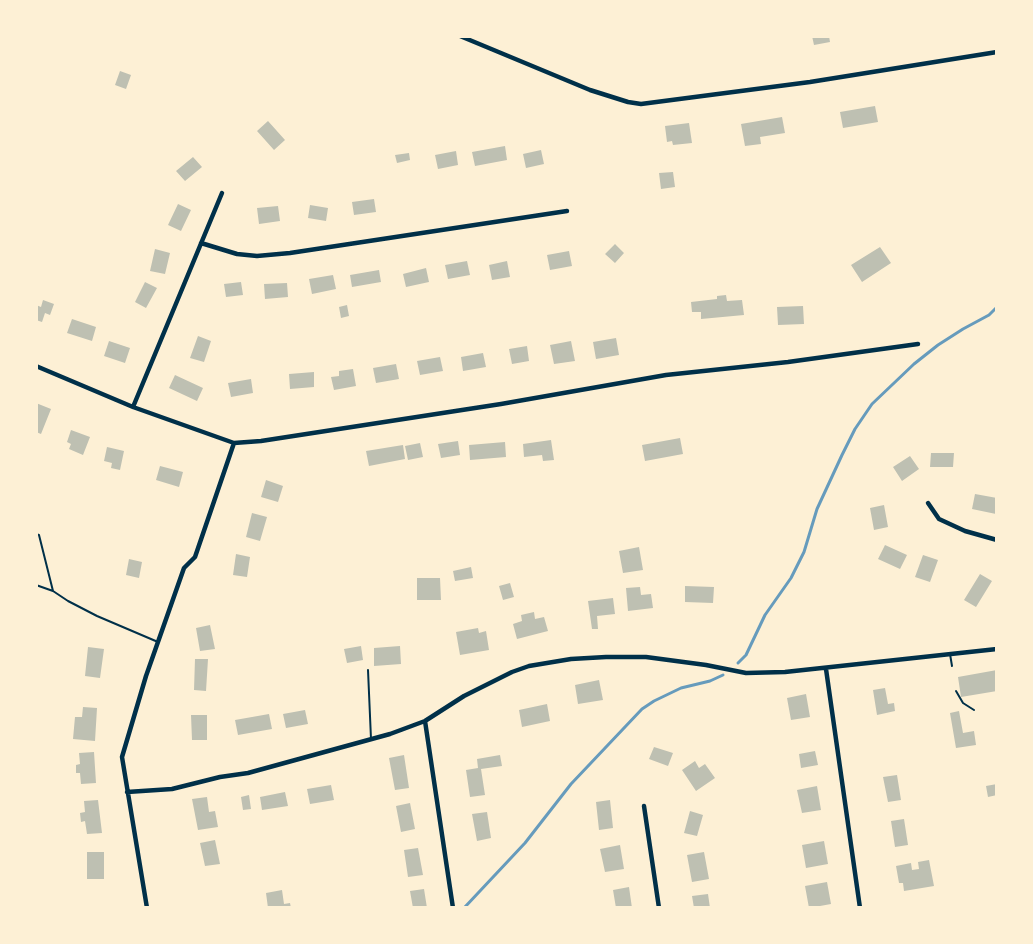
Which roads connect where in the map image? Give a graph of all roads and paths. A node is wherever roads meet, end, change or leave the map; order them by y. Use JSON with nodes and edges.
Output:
{"nodes":[{"id":1,"x":460,"y":36,"type":"edge"},
{"id":2,"x":997,"y":52,"type":"edge"},
{"id":3,"x":222,"y":193,"type":"dead end"},
{"id":4,"x":567,"y":211,"type":"dead end"},
{"id":5,"x":201,"y":243,"type":"junction"},
{"id":6,"x":918,"y":344,"type":"dead end"},
{"id":7,"x":36,"y":366,"type":"edge"},
{"id":8,"x":133,"y":407,"type":"junction"},
{"id":9,"x":234,"y":443,"type":"junction"},
{"id":10,"x":928,"y":503,"type":"dead end"},
{"id":11,"x":36,"y":534,"type":"edge"},
{"id":12,"x":997,"y":540,"type":"edge"},
{"id":13,"x":36,"y":585,"type":"edge"},
{"id":14,"x":53,"y":591,"type":"junction"},
{"id":15,"x":158,"y":642,"type":"junction"},
{"id":16,"x":997,"y":649,"type":"edge"},
{"id":17,"x":951,"y":654,"type":"junction"},
{"id":18,"x":952,"y":666,"type":"dead end"},
{"id":19,"x":826,"y":669,"type":"junction"},
{"id":20,"x":368,"y":670,"type":"dead end"},
{"id":21,"x":956,"y":691,"type":"dead end"},
{"id":22,"x":974,"y":710,"type":"dead end"},
{"id":23,"x":425,"y":721,"type":"junction"},
{"id":24,"x":371,"y":739,"type":"junction"},
{"id":25,"x":127,"y":792,"type":"junction"},
{"id":26,"x":644,"y":806,"type":"dead end"},
{"id":27,"x":147,"y":908,"type":"edge"},
{"id":28,"x":453,"y":908,"type":"edge"},
{"id":29,"x":659,"y":908,"type":"edge"},
{"id":30,"x":860,"y":908,"type":"edge"}],
"edges":[{"from":1,"to":2,"type":"street"},
{"from":3,"to":5,"type":"street"},
{"from":4,"to":5,"type":"street"},
{"from":5,"to":8,"type":"street"},
{"from":6,"to":9,"type":"street"},
{"from":7,"to":8,"type":"street"},
{"from":8,"to":9,"type":"street"},
{"from":9,"to":15,"type":"street"},
{"from":10,"to":12,"type":"street"},
{"from":11,"to":14,"type":"lane"},
{"from":13,"to":14,"type":"lane"},
{"from":14,"to":15,"type":"lane"},
{"from":15,"to":25,"type":"street"},
{"from":16,"to":17,"type":"street"},
{"from":17,"to":18,"type":"lane"},
{"from":17,"to":19,"type":"street"},
{"from":19,"to":23,"type":"street"},
{"from":19,"to":30,"type":"street"},
{"from":20,"to":24,"type":"lane"},
{"from":21,"to":22,"type":"lane"},
{"from":23,"to":24,"type":"street"},
{"from":23,"to":28,"type":"street"},
{"from":24,"to":25,"type":"street"},
{"from":25,"to":27,"type":"street"},
{"from":26,"to":29,"type":"street"}]}
